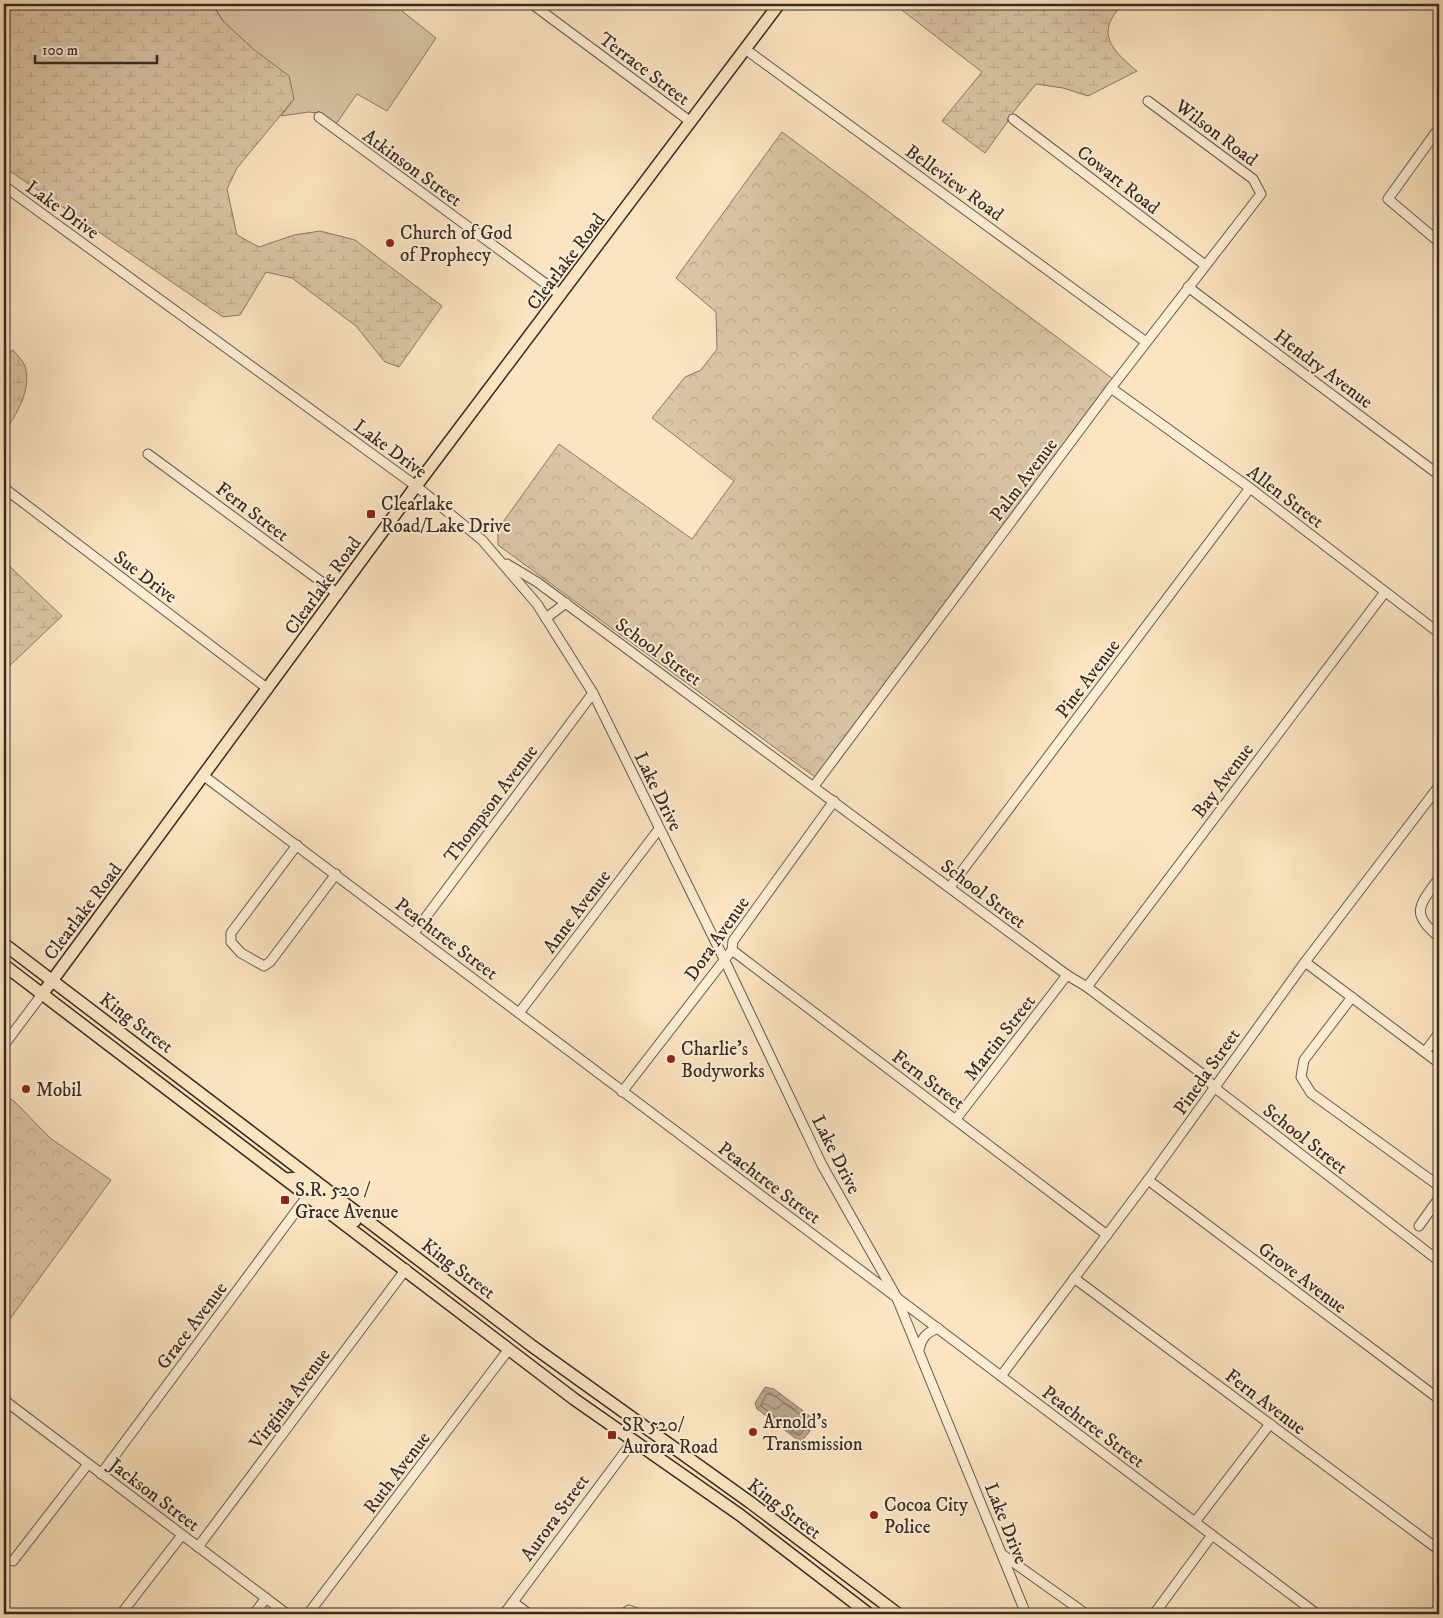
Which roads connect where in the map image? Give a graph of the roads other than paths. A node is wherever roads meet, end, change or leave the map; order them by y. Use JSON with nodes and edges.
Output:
{"nodes":[{"id":1,"x":532,"y":4,"type":"edge"},
{"id":2,"x":779,"y":4,"type":"edge"},
{"id":3,"x":745,"y":49,"type":"junction"},
{"id":4,"x":1148,"y":101,"type":"dead end"},
{"id":5,"x":319,"y":117,"type":"dead end"},
{"id":6,"x":1013,"y":119,"type":"dead end"},
{"id":7,"x":691,"y":122,"type":"junction"},
{"id":8,"x":1439,"y":128,"type":"edge"},
{"id":9,"x":4,"y":186,"type":"edge"},
{"id":10,"x":1261,"y":194,"type":"joint"},
{"id":11,"x":1438,"y":239,"type":"edge"},
{"id":12,"x":1205,"y":265,"type":"junction"},
{"id":13,"x":1188,"y":286,"type":"junction"},
{"id":14,"x":561,"y":296,"type":"junction"},
{"id":15,"x":1146,"y":342,"type":"junction"},
{"id":16,"x":1111,"y":388,"type":"junction"},
{"id":17,"x":148,"y":454,"type":"dead end"},
{"id":18,"x":1439,"y":475,"type":"edge"},
{"id":19,"x":416,"y":486,"type":"junction"},
{"id":20,"x":4,"y":488,"type":"edge"},
{"id":21,"x":1250,"y":488,"type":"junction"},
{"id":22,"x":501,"y":561,"type":"junction"},
{"id":23,"x":1385,"y":592,"type":"junction"},
{"id":24,"x":338,"y":594,"type":"junction"},
{"id":25,"x":566,"y":603,"type":"junction"},
{"id":26,"x":546,"y":618,"type":"junction"},
{"id":27,"x":1439,"y":633,"type":"edge"},
{"id":28,"x":268,"y":689,"type":"junction"},
{"id":29,"x":593,"y":693,"type":"junction"},
{"id":30,"x":204,"y":776,"type":"junction"},
{"id":31,"x":814,"y":786,"type":"junction"},
{"id":32,"x":1439,"y":786,"type":"edge"},
{"id":33,"x":834,"y":801,"type":"junction"},
{"id":34,"x":659,"y":829,"type":"junction"},
{"id":35,"x":297,"y":845,"type":"junction"},
{"id":36,"x":336,"y":874,"type":"junction"},
{"id":37,"x":1439,"y":878,"type":"edge"},
{"id":38,"x":950,"y":887,"type":"junction"},
{"id":39,"x":414,"y":933,"type":"junction"},
{"id":40,"x":1439,"y":937,"type":"edge"},
{"id":41,"x":4,"y":944,"type":"edge"},
{"id":42,"x":732,"y":950,"type":"junction"},
{"id":43,"x":724,"y":959,"type":"junction"},
{"id":44,"x":742,"y":959,"type":"junction"},
{"id":45,"x":1305,"y":962,"type":"junction"},
{"id":46,"x":4,"y":965,"type":"edge"},
{"id":47,"x":732,"y":974,"type":"junction"},
{"id":48,"x":1067,"y":975,"type":"junction"},
{"id":49,"x":52,"y":980,"type":"junction"},
{"id":50,"x":1087,"y":987,"type":"junction"},
{"id":51,"x":43,"y":993,"type":"junction"},
{"id":52,"x":1352,"y":996,"type":"junction"},
{"id":53,"x":519,"y":1013,"type":"junction"},
{"id":54,"x":1439,"y":1033,"type":"edge"},
{"id":55,"x":4,"y":1045,"type":"edge"},
{"id":56,"x":1425,"y":1052,"type":"junction"},
{"id":57,"x":1439,"y":1063,"type":"edge"},
{"id":58,"x":1215,"y":1088,"type":"junction"},
{"id":59,"x":622,"y":1092,"type":"junction"},
{"id":60,"x":956,"y":1119,"type":"junction"},
{"id":61,"x":287,"y":1179,"type":"junction"},
{"id":62,"x":1148,"y":1180,"type":"junction"},
{"id":63,"x":1439,"y":1186,"type":"edge"},
{"id":64,"x":308,"y":1195,"type":"junction"},
{"id":65,"x":1439,"y":1198,"type":"edge"},
{"id":66,"x":1419,"y":1226,"type":"dead end"},
{"id":67,"x":1107,"y":1234,"type":"junction"},
{"id":68,"x":415,"y":1256,"type":"junction"},
{"id":69,"x":874,"y":1256,"type":"junction"},
{"id":70,"x":1439,"y":1260,"type":"edge"},
{"id":71,"x":858,"y":1268,"type":"junction"},
{"id":72,"x":406,"y":1269,"type":"junction"},
{"id":73,"x":1074,"y":1278,"type":"junction"},
{"id":74,"x":896,"y":1296,"type":"junction"},
{"id":75,"x":938,"y":1328,"type":"junction"},
{"id":76,"x":530,"y":1344,"type":"junction"},
{"id":77,"x":510,"y":1349,"type":"junction"},
{"id":78,"x":919,"y":1351,"type":"junction"},
{"id":79,"x":1001,"y":1376,"type":"junction"},
{"id":80,"x":1439,"y":1399,"type":"edge"},
{"id":81,"x":4,"y":1400,"type":"edge"},
{"id":82,"x":1270,"y":1424,"type":"junction"},
{"id":83,"x":632,"y":1441,"type":"junction"},
{"id":84,"x":88,"y":1464,"type":"junction"},
{"id":85,"x":700,"y":1468,"type":"junction"},
{"id":86,"x":101,"y":1474,"type":"junction"},
{"id":87,"x":712,"y":1496,"type":"junction"},
{"id":88,"x":1195,"y":1522,"type":"junction"},
{"id":89,"x":783,"y":1528,"type":"junction"},
{"id":90,"x":182,"y":1535,"type":"junction"},
{"id":91,"x":1212,"y":1535,"type":"junction"},
{"id":92,"x":198,"y":1547,"type":"junction"},
{"id":93,"x":1439,"y":1550,"type":"edge"},
{"id":94,"x":1002,"y":1555,"type":"junction"},
{"id":95,"x":13,"y":1561,"type":"dead end"},
{"id":96,"x":266,"y":1598,"type":"junction"},
{"id":97,"x":513,"y":1602,"type":"junction"},
{"id":98,"x":1439,"y":1607,"type":"edge"},
{"id":99,"x":626,"y":1612,"type":"edge"},
{"id":100,"x":121,"y":1614,"type":"edge"},
{"id":101,"x":254,"y":1614,"type":"edge"},
{"id":102,"x":287,"y":1614,"type":"edge"},
{"id":103,"x":308,"y":1614,"type":"edge"},
{"id":104,"x":504,"y":1614,"type":"edge"},
{"id":105,"x":529,"y":1614,"type":"edge"},
{"id":106,"x":638,"y":1614,"type":"edge"},
{"id":107,"x":869,"y":1614,"type":"edge"},
{"id":108,"x":898,"y":1614,"type":"edge"},
{"id":109,"x":1026,"y":1614,"type":"edge"},
{"id":110,"x":1086,"y":1614,"type":"edge"},
{"id":111,"x":1154,"y":1614,"type":"edge"},
{"id":112,"x":1317,"y":1614,"type":"edge"},
{"id":113,"x":1434,"y":1614,"type":"edge"}],
"edges":[{"from":1,"to":7,"type":"street","name":"Terrace Street"},
{"from":2,"to":3,"type":"main road","name":"Clearlake Road"},
{"from":3,"to":7,"type":"main road","name":"Clearlake Road"},
{"from":3,"to":15,"type":"street","name":"Belleview Road"},
{"from":4,"to":10,"type":"street","name":"Wilson Road"},
{"from":5,"to":14,"type":"street","name":"Atkinson Street"},
{"from":6,"to":12,"type":"street","name":"Cowart Road"},
{"from":7,"to":14,"type":"main road","name":"Clearlake Road"},
{"from":8,"to":11,"type":"street"},
{"from":9,"to":19,"type":"street","name":"Lake Drive"},
{"from":10,"to":12,"type":"street","name":"Palm Avenue"},
{"from":12,"to":13,"type":"street","name":"Palm Avenue"},
{"from":13,"to":15,"type":"street","name":"Palm Avenue"},
{"from":13,"to":18,"type":"street","name":"Hendry Avenue"},
{"from":14,"to":19,"type":"main road","name":"Clearlake Road"},
{"from":15,"to":16,"type":"street","name":"Palm Avenue"},
{"from":16,"to":21,"type":"street","name":"Allen Street"},
{"from":16,"to":31,"type":"street","name":"Palm Avenue"},
{"from":17,"to":24,"type":"street","name":"Fern Street"},
{"from":19,"to":22,"type":"street","name":"Lake Drive"},
{"from":19,"to":24,"type":"main road","name":"Clearlake Road"},
{"from":20,"to":28,"type":"street","name":"Sue Drive"},
{"from":21,"to":23,"type":"street","name":"Allen Street"},
{"from":21,"to":38,"type":"street","name":"Pine Avenue"},
{"from":22,"to":25,"type":"street","name":"School Street"},
{"from":22,"to":26,"type":"street","name":"Lake Drive"},
{"from":23,"to":27,"type":"street","name":"Allen Street"},
{"from":23,"to":50,"type":"street","name":"Bay Avenue"},
{"from":24,"to":28,"type":"main road","name":"Clearlake Road"},
{"from":25,"to":26,"type":"street"},
{"from":25,"to":31,"type":"street","name":"School Street"},
{"from":26,"to":29,"type":"street","name":"Lake Drive"},
{"from":28,"to":30,"type":"main road","name":"Clearlake Road"},
{"from":29,"to":34,"type":"street","name":"Lake Drive"},
{"from":29,"to":39,"type":"street","name":"Thompson Avenue"},
{"from":30,"to":35,"type":"street","name":"Peachtree Street"},
{"from":30,"to":49,"type":"main road","name":"Clearlake Road"},
{"from":31,"to":33,"type":"street","name":"School Street"},
{"from":32,"to":45,"type":"street","name":"Pineda Street"},
{"from":33,"to":38,"type":"street","name":"School Street"},
{"from":33,"to":42,"type":"street","name":"Dora Avenue"},
{"from":34,"to":43,"type":"street","name":"Lake Drive"},
{"from":34,"to":53,"type":"street","name":"Anne Avenue"},
{"from":35,"to":36,"type":"street","name":"Peachtree Street"},
{"from":35,"to":36,"type":"street"},
{"from":36,"to":39,"type":"street","name":"Peachtree Street"},
{"from":37,"to":40,"type":"street"},
{"from":38,"to":48,"type":"street","name":"School Street"},
{"from":39,"to":53,"type":"street","name":"Peachtree Street"},
{"from":41,"to":49,"type":"main road","name":"King Street"},
{"from":42,"to":43,"type":"street","name":"Dora Avenue"},
{"from":42,"to":44,"type":"street","name":"Fern Street"},
{"from":43,"to":47,"type":"street","name":"Lake Drive"},
{"from":43,"to":59,"type":"street","name":"Dora Avenue"},
{"from":44,"to":47,"type":"street"},
{"from":44,"to":60,"type":"street","name":"Fern Street"},
{"from":45,"to":52,"type":"street"},
{"from":45,"to":58,"type":"street","name":"Pineda Street"},
{"from":46,"to":51,"type":"main road","name":"King Street"},
{"from":47,"to":69,"type":"street","name":"Lake Drive"},
{"from":48,"to":50,"type":"street","name":"School Street"},
{"from":48,"to":60,"type":"street","name":"Martin Street"},
{"from":49,"to":51,"type":"main road","name":"Clearlake Road"},
{"from":49,"to":68,"type":"main road","name":"King Street"},
{"from":50,"to":58,"type":"street","name":"School Street"},
{"from":51,"to":55,"type":"street","name":"Clearlake Road"},
{"from":51,"to":61,"type":"main road","name":"King Street"},
{"from":52,"to":56,"type":"street"},
{"from":52,"to":63,"type":"street"},
{"from":53,"to":59,"type":"street","name":"Peachtree Street"},
{"from":54,"to":56,"type":"street"},
{"from":56,"to":57,"type":"street"},
{"from":58,"to":62,"type":"street","name":"Pineda Street"},
{"from":58,"to":70,"type":"street","name":"School Street"},
{"from":59,"to":71,"type":"street","name":"Peachtree Street"},
{"from":60,"to":67,"type":"street","name":"Fern Street"},
{"from":61,"to":64,"type":"main road","name":"King Street"},
{"from":61,"to":68,"type":"main road"},
{"from":62,"to":67,"type":"street","name":"Pineda Street"},
{"from":62,"to":80,"type":"street","name":"Grove Avenue"},
{"from":64,"to":72,"type":"main road","name":"King Street"},
{"from":64,"to":86,"type":"street","name":"Grace Avenue"},
{"from":65,"to":66,"type":"street"},
{"from":67,"to":73,"type":"street","name":"Pineda Street"},
{"from":68,"to":76,"type":"main road","name":"King Street"},
{"from":69,"to":71,"type":"street"},
{"from":69,"to":74,"type":"street","name":"Lake Drive"},
{"from":71,"to":74,"type":"street","name":"Peachtree Street"},
{"from":72,"to":76,"type":"main road"},
{"from":72,"to":77,"type":"main road","name":"King Street"},
{"from":72,"to":92,"type":"street","name":"Virginia Avenue"},
{"from":73,"to":79,"type":"street","name":"Pineda Street"},
{"from":73,"to":82,"type":"street","name":"Fern Avenue"},
{"from":74,"to":75,"type":"street","name":"Peachtree Street"},
{"from":74,"to":78,"type":"street","name":"Lake Drive"},
{"from":75,"to":78,"type":"street"},
{"from":75,"to":79,"type":"street","name":"Peachtree Street"},
{"from":76,"to":85,"type":"main road","name":"King Street"},
{"from":77,"to":83,"type":"main road","name":"King Street"},
{"from":77,"to":103,"type":"street","name":"Ruth Avenue"},
{"from":78,"to":94,"type":"street","name":"Lake Drive"},
{"from":79,"to":88,"type":"street","name":"Peachtree Street"},
{"from":81,"to":84,"type":"street","name":"Jackson Street"},
{"from":82,"to":88,"type":"street"},
{"from":82,"to":93,"type":"street","name":"Fern Avenue"},
{"from":83,"to":85,"type":"main road"},
{"from":83,"to":87,"type":"main road","name":"King Street"},
{"from":83,"to":97,"type":"street","name":"Aurora Street"},
{"from":84,"to":86,"type":"street","name":"Jackson Street"},
{"from":84,"to":95,"type":"street"},
{"from":85,"to":89,"type":"main road","name":"King Street"},
{"from":86,"to":90,"type":"street","name":"Jackson Street"},
{"from":87,"to":89,"type":"main road"},
{"from":87,"to":107,"type":"main road","name":"King Street"},
{"from":88,"to":91,"type":"street","name":"Peachtree Street"},
{"from":89,"to":108,"type":"main road","name":"King Street"},
{"from":90,"to":92,"type":"street","name":"Jackson Street"},
{"from":90,"to":100,"type":"street"},
{"from":91,"to":111,"type":"street"},
{"from":91,"to":112,"type":"street","name":"Peachtree Street"},
{"from":92,"to":96,"type":"street","name":"Jackson Street"},
{"from":94,"to":109,"type":"street","name":"Lake Drive"},
{"from":94,"to":110,"type":"street"},
{"from":96,"to":101,"type":"street"},
{"from":96,"to":102,"type":"street","name":"Jackson Street"},
{"from":97,"to":104,"type":"street","name":"Aurora Street"},
{"from":97,"to":105,"type":"street"},
{"from":98,"to":113,"type":"street"},
{"from":99,"to":106,"type":"street"}]}
